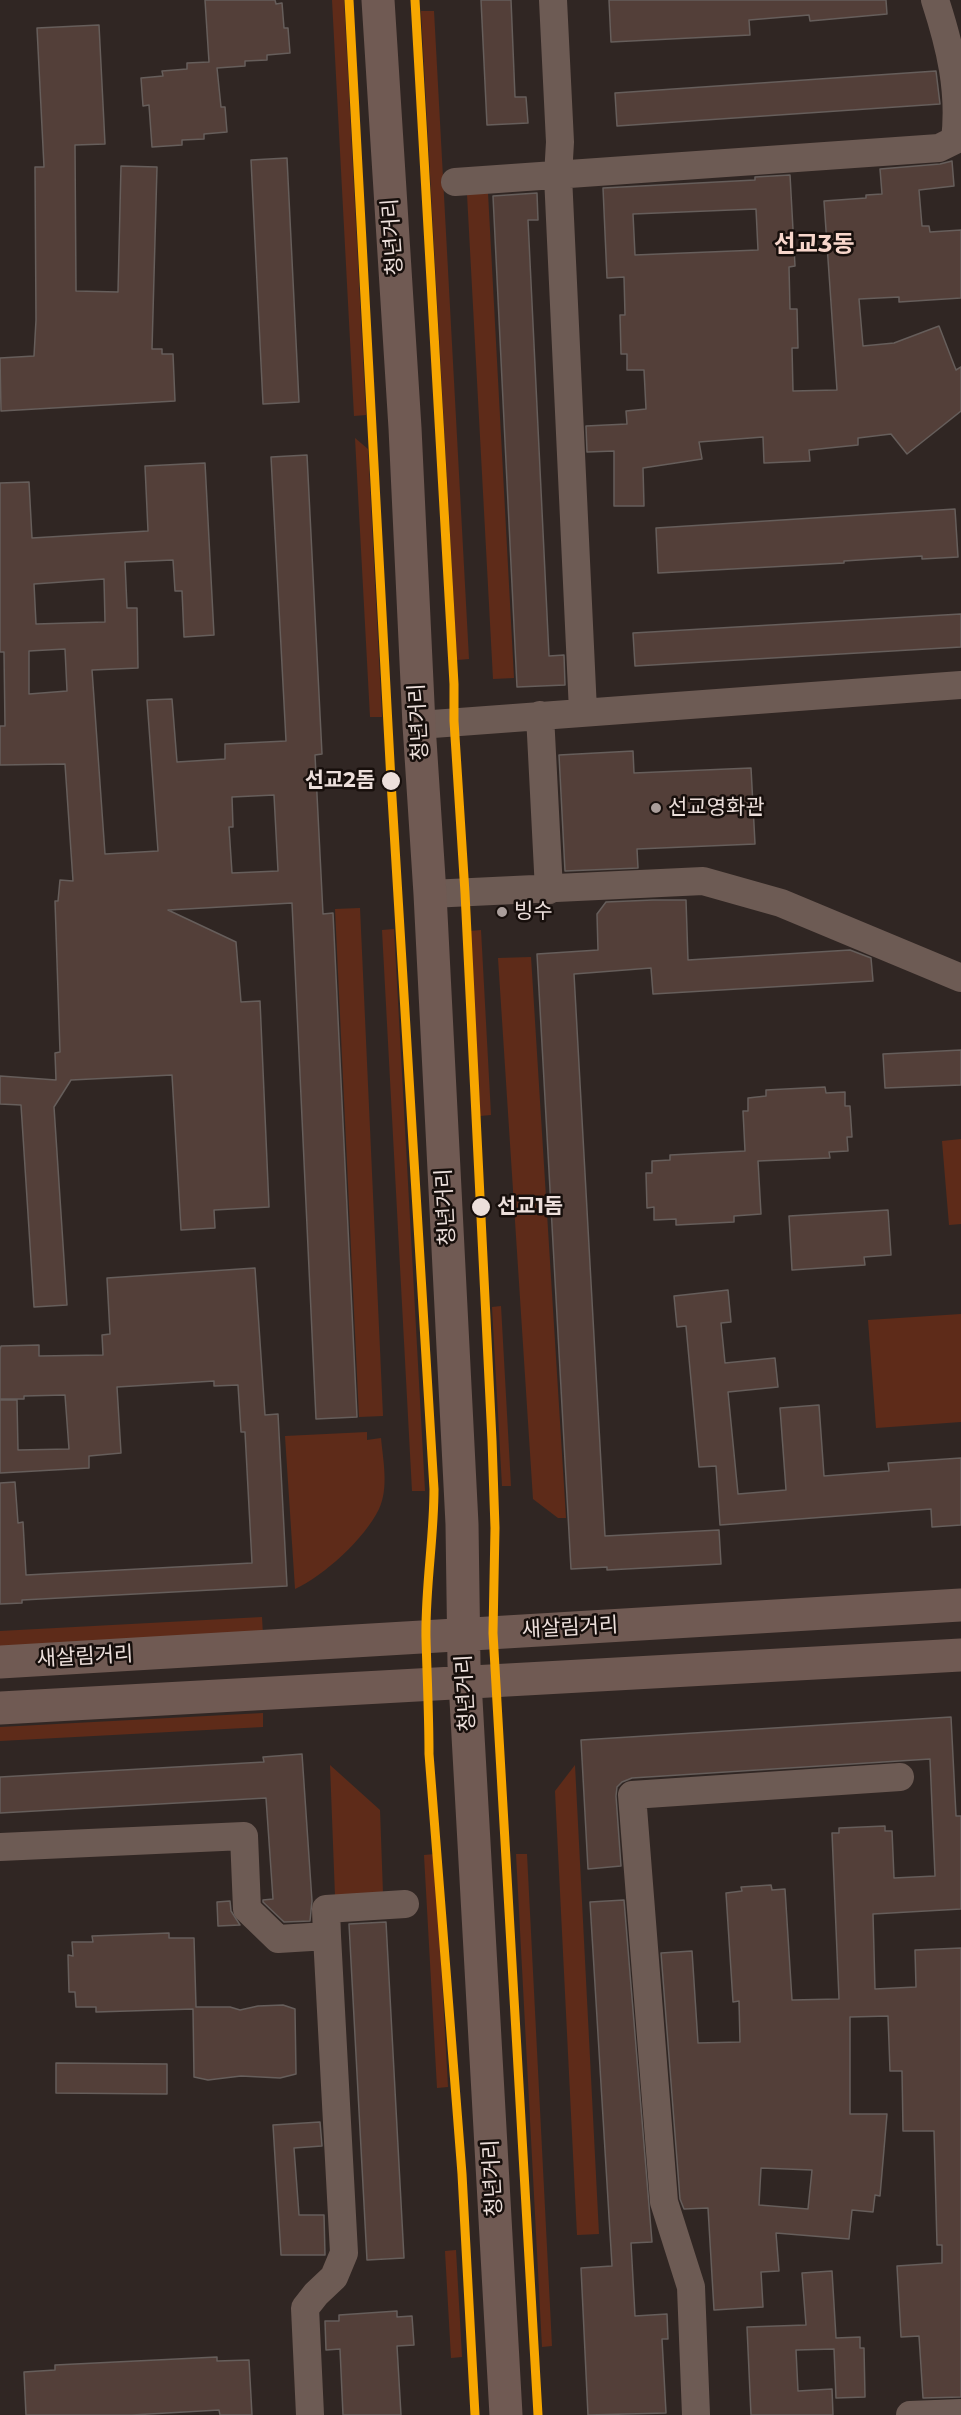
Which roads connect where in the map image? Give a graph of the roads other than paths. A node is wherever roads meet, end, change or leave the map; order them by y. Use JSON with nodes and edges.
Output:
{"nodes":[{"id":1,"x":378,"y":0,"type":"edge"},
{"id":2,"x":553,"y":0,"type":"edge"},
{"id":3,"x":935,"y":0,"type":"edge"},
{"id":4,"x":558,"y":176,"type":"junction"},
{"id":5,"x":455,"y":182,"type":"dead end"},
{"id":6,"x":961,"y":685,"type":"edge"},
{"id":7,"x":583,"y":711,"type":"junction"},
{"id":8,"x":540,"y":715,"type":"junction"},
{"id":9,"x":418,"y":724,"type":"junction"},
{"id":10,"x":549,"y":890,"type":"junction"},
{"id":11,"x":430,"y":894,"type":"junction"},
{"id":12,"x":961,"y":978,"type":"edge"},
{"id":13,"x":961,"y":1605,"type":"edge"},
{"id":14,"x":462,"y":1635,"type":"junction"},
{"id":15,"x":961,"y":1655,"type":"edge"},
{"id":16,"x":0,"y":1662,"type":"edge"},
{"id":17,"x":465,"y":1683,"type":"junction"},
{"id":18,"x":0,"y":1708,"type":"edge"},
{"id":19,"x":900,"y":1777,"type":"dead end"},
{"id":20,"x":0,"y":1847,"type":"edge"},
{"id":21,"x":405,"y":1904,"type":"dead end"},
{"id":22,"x":327,"y":1935,"type":"junction"},
{"id":23,"x":961,"y":2413,"type":"edge"},
{"id":24,"x":309,"y":2415,"type":"edge"},
{"id":25,"x":506,"y":2415,"type":"edge"},
{"id":26,"x":696,"y":2415,"type":"edge"},
{"id":27,"x":910,"y":2415,"type":"edge"}],
"edges":[{"from":1,"to":9,"type":"main road","name":"청년거리"},
{"from":2,"to":4,"type":"street"},
{"from":3,"to":4,"type":"street"},
{"from":4,"to":5,"type":"street"},
{"from":4,"to":7,"type":"street"},
{"from":6,"to":7,"type":"street"},
{"from":7,"to":8,"type":"street"},
{"from":8,"to":9,"type":"street"},
{"from":8,"to":10,"type":"street"},
{"from":9,"to":11,"type":"main road","name":"청년거리"},
{"from":10,"to":11,"type":"street"},
{"from":10,"to":12,"type":"street"},
{"from":11,"to":14,"type":"main road","name":"청년거리"},
{"from":13,"to":14,"type":"main road","name":"새살림거리"},
{"from":14,"to":16,"type":"main road","name":"새살림거리"},
{"from":14,"to":17,"type":"main road","name":"청년거리"},
{"from":15,"to":17,"type":"main road"},
{"from":17,"to":18,"type":"main road"},
{"from":17,"to":25,"type":"main road","name":"청년거리"},
{"from":19,"to":26,"type":"street"},
{"from":20,"to":22,"type":"street"},
{"from":21,"to":22,"type":"street"},
{"from":22,"to":24,"type":"street"},
{"from":23,"to":27,"type":"street"}]}
